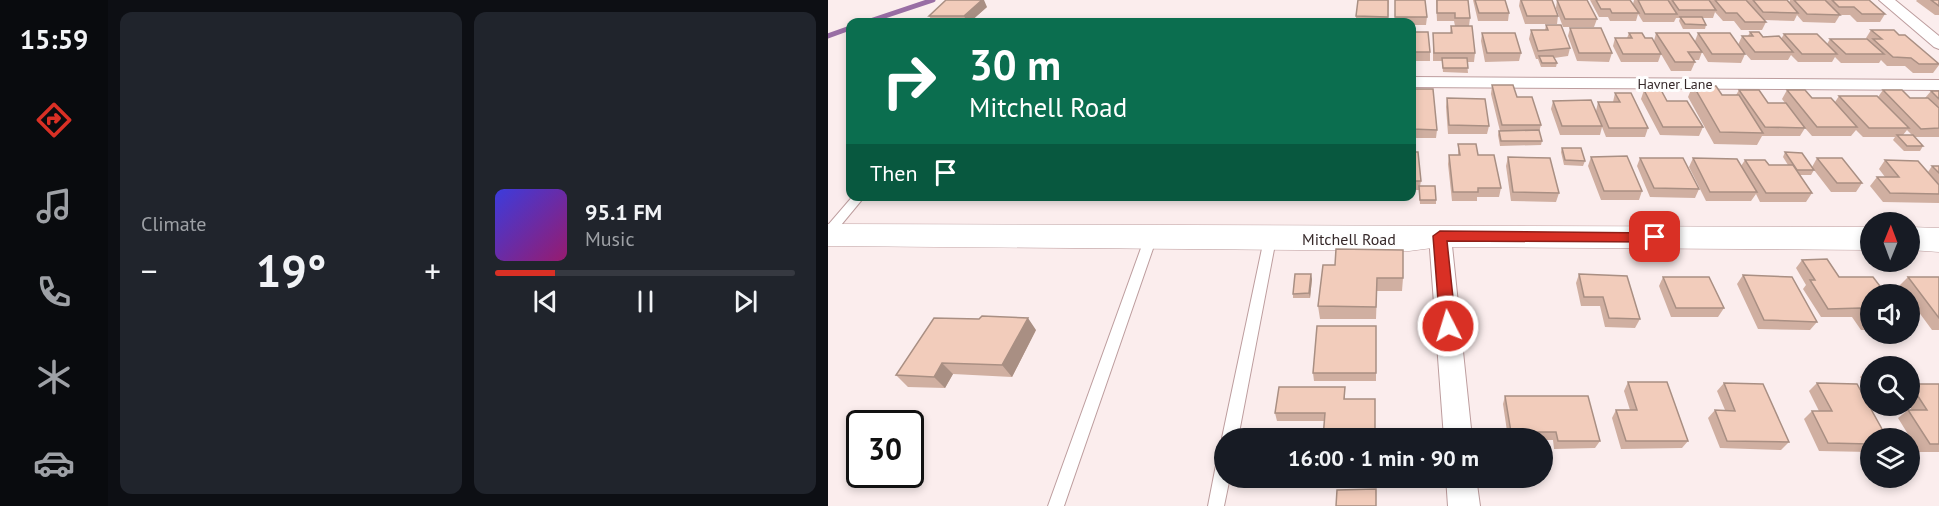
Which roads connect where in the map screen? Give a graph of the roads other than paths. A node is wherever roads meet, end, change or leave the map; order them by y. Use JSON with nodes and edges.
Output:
{"nodes":[{"id":1,"x":1886,"y":0,"type":"edge"},
{"id":2,"x":1939,"y":44,"type":"edge"},
{"id":3,"x":1416,"y":82,"type":"edge"},
{"id":4,"x":1939,"y":85,"type":"edge"},
{"id":5,"x":856,"y":201,"type":"edge"},
{"id":6,"x":828,"y":234,"type":"edge"},
{"id":7,"x":1440,"y":236,"type":"junction"},
{"id":8,"x":1151,"y":237,"type":"junction"},
{"id":9,"x":1270,"y":238,"type":"junction"},
{"id":10,"x":1860,"y":239,"type":"edge"},
{"id":11,"x":1920,"y":239,"type":"edge"},
{"id":12,"x":1939,"y":240,"type":"edge"},
{"id":13,"x":1232,"y":428,"type":"edge"},
{"id":14,"x":1457,"y":428,"type":"edge"},
{"id":15,"x":1220,"y":488,"type":"edge"},
{"id":16,"x":1462,"y":488,"type":"edge"},
{"id":17,"x":1056,"y":506,"type":"edge"},
{"id":18,"x":1216,"y":506,"type":"edge"},
{"id":19,"x":1464,"y":506,"type":"edge"}],
"edges":[{"from":1,"to":2,"type":"street"},
{"from":3,"to":4,"type":"street","name":"Havner Lane"},
{"from":5,"to":6,"type":"lane"},
{"from":6,"to":8,"type":"street","name":"Mitchell Road"},
{"from":7,"to":9,"type":"street","name":"Mitchell Road"},
{"from":7,"to":10,"type":"street","name":"Mitchell Road"},
{"from":7,"to":14,"type":"street"},
{"from":8,"to":9,"type":"street","name":"Mitchell Road"},
{"from":8,"to":17,"type":"lane"},
{"from":9,"to":13,"type":"lane"},
{"from":11,"to":12,"type":"street"},
{"from":15,"to":18,"type":"lane"},
{"from":16,"to":19,"type":"street"}]}
